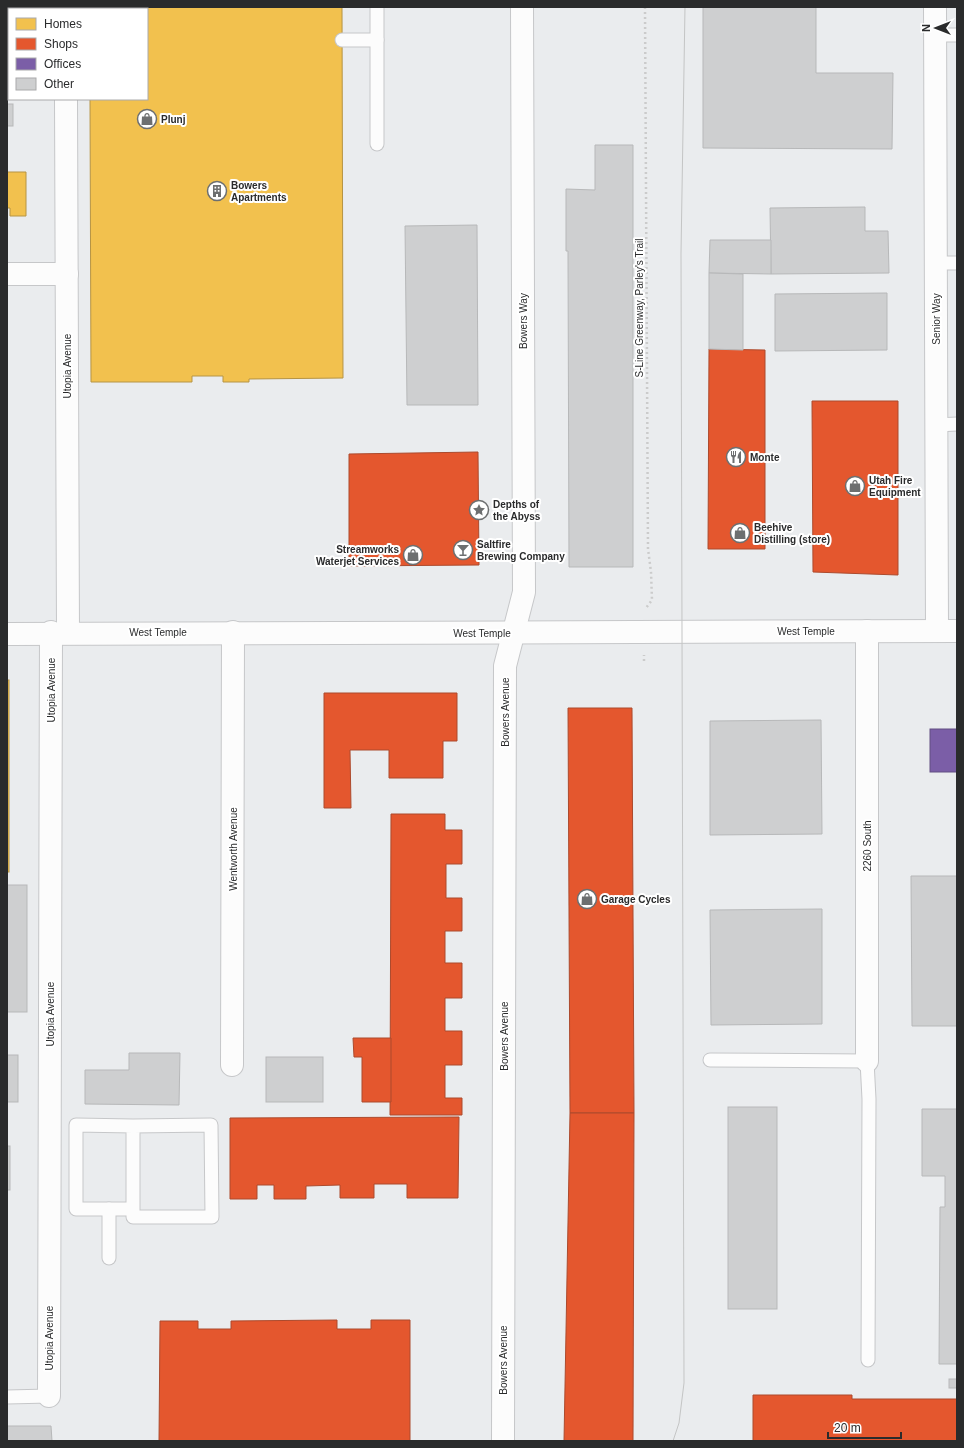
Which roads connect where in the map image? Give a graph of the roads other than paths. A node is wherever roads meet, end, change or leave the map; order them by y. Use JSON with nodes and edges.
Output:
{"nodes":[{"id":1,"x":377,"y":7,"type":"edge"},
{"id":2,"x":522,"y":7,"type":"edge"},
{"id":3,"x":935,"y":7,"type":"edge"},
{"id":4,"x":935,"y":35,"type":"junction"},
{"id":5,"x":957,"y":35,"type":"edge"},
{"id":6,"x":342,"y":40,"type":"dead end"},
{"id":7,"x":377,"y":40,"type":"junction"},
{"id":8,"x":66,"y":100,"type":"edge"},
{"id":9,"x":378,"y":144,"type":"dead end"},
{"id":10,"x":946,"y":263,"type":"edge"},
{"id":11,"x":7,"y":274,"type":"edge"},
{"id":12,"x":67,"y":274,"type":"junction"},
{"id":13,"x":946,"y":424,"type":"edge"},
{"id":14,"x":867,"y":631,"type":"junction"},
{"id":15,"x":947,"y":631,"type":"edge"},
{"id":16,"x":59,"y":632,"type":"junction"},
{"id":17,"x":233,"y":632,"type":"junction"},
{"id":18,"x":512,"y":633,"type":"junction"},
{"id":19,"x":7,"y":634,"type":"edge"},
{"id":20,"x":710,"y":1060,"type":"dead end"},
{"id":21,"x":868,"y":1061,"type":"junction"},
{"id":22,"x":232,"y":1065,"type":"dead end"},
{"id":23,"x":133,"y":1126,"type":"junction"},
{"id":24,"x":109,"y":1209,"type":"junction"},
{"id":25,"x":133,"y":1209,"type":"junction"},
{"id":26,"x":109,"y":1258,"type":"dead end"},
{"id":27,"x":868,"y":1360,"type":"dead end"},
{"id":28,"x":49,"y":1396,"type":"joint"},
{"id":29,"x":7,"y":1397,"type":"edge"},
{"id":30,"x":503,"y":1441,"type":"edge"}],
"edges":[{"from":1,"to":7,"type":"lane"},
{"from":2,"to":18,"type":"street","name":"Bowers Way"},
{"from":3,"to":4,"type":"street","name":"Senior Way"},
{"from":4,"to":5,"type":"lane"},
{"from":4,"to":10,"type":"street","name":"Senior Way"},
{"from":6,"to":7,"type":"lane"},
{"from":7,"to":9,"type":"lane"},
{"from":8,"to":12,"type":"street","name":"Utopia Avenue"},
{"from":10,"to":13,"type":"street","name":"Senior Way"},
{"from":11,"to":12,"type":"street"},
{"from":12,"to":16,"type":"street","name":"Utopia Avenue"},
{"from":13,"to":15,"type":"street","name":"Senior Way"},
{"from":14,"to":15,"type":"street","name":"West Temple"},
{"from":14,"to":18,"type":"street","name":"West Temple"},
{"from":14,"to":21,"type":"street","name":"2260 South"},
{"from":16,"to":17,"type":"street","name":"West Temple"},
{"from":16,"to":19,"type":"street","name":"West Temple"},
{"from":16,"to":28,"type":"street","name":"Utopia Avenue"},
{"from":17,"to":18,"type":"street","name":"West Temple"},
{"from":17,"to":22,"type":"street","name":"Wentworth Avenue"},
{"from":18,"to":30,"type":"street","name":"Bowers Avenue"},
{"from":20,"to":21,"type":"lane"},
{"from":21,"to":27,"type":"lane"},
{"from":23,"to":24,"type":"lane"},
{"from":23,"to":25,"type":"lane"},
{"from":23,"to":25,"type":"lane"},
{"from":24,"to":25,"type":"lane"},
{"from":24,"to":26,"type":"lane"},
{"from":28,"to":29,"type":"lane"}]}
